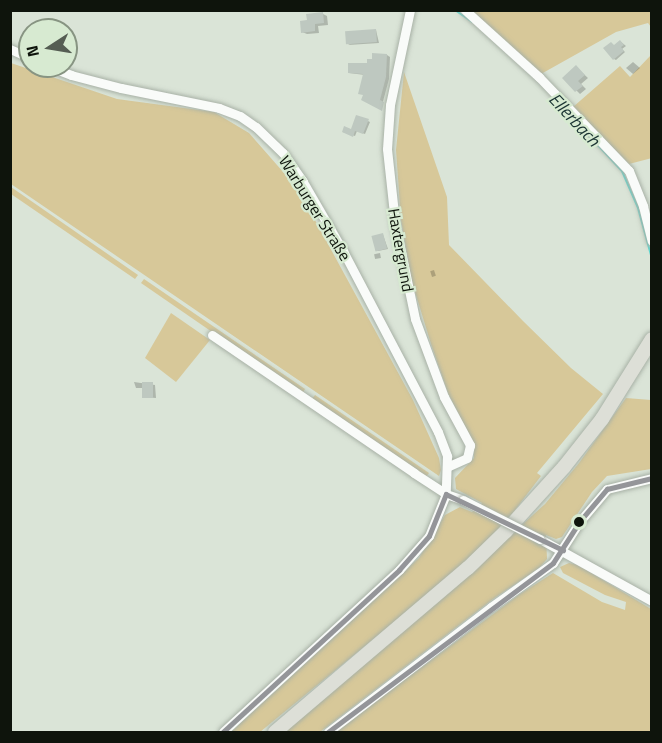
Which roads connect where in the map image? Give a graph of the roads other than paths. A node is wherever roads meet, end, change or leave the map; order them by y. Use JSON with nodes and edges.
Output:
{"nodes":[{"id":1,"x":410,"y":10,"type":"edge"},
{"id":2,"x":465,"y":10,"type":"edge"},
{"id":3,"x":78,"y":77,"type":"edge"},
{"id":4,"x":651,"y":241,"type":"edge"},
{"id":5,"x":212,"y":335,"type":"dead end"},
{"id":6,"x":651,"y":339,"type":"edge"},
{"id":7,"x":449,"y":466,"type":"junction"},
{"id":8,"x":651,"y":478,"type":"edge"},
{"id":9,"x":446,"y":494,"type":"junction"},
{"id":10,"x":563,"y":550,"type":"junction"},
{"id":11,"x":651,"y":601,"type":"edge"},
{"id":12,"x":223,"y":732,"type":"edge"},
{"id":13,"x":275,"y":732,"type":"edge"},
{"id":14,"x":328,"y":732,"type":"edge"}],
"edges":[{"from":1,"to":7,"type":"street","name":"Haxtergrund"},
{"from":2,"to":4,"type":"street"},
{"from":3,"to":7,"type":"street","name":"Warburger Straße"},
{"from":5,"to":9,"type":"street"},
{"from":6,"to":13,"type":"main road"},
{"from":7,"to":9,"type":"street","name":"Warburger Straße"},
{"from":8,"to":10,"type":"street"},
{"from":9,"to":10,"type":"street","bridge":true},
{"from":9,"to":12,"type":"street","name":"Warburger Straße"},
{"from":10,"to":11,"type":"street"},
{"from":10,"to":14,"type":"street"}]}
